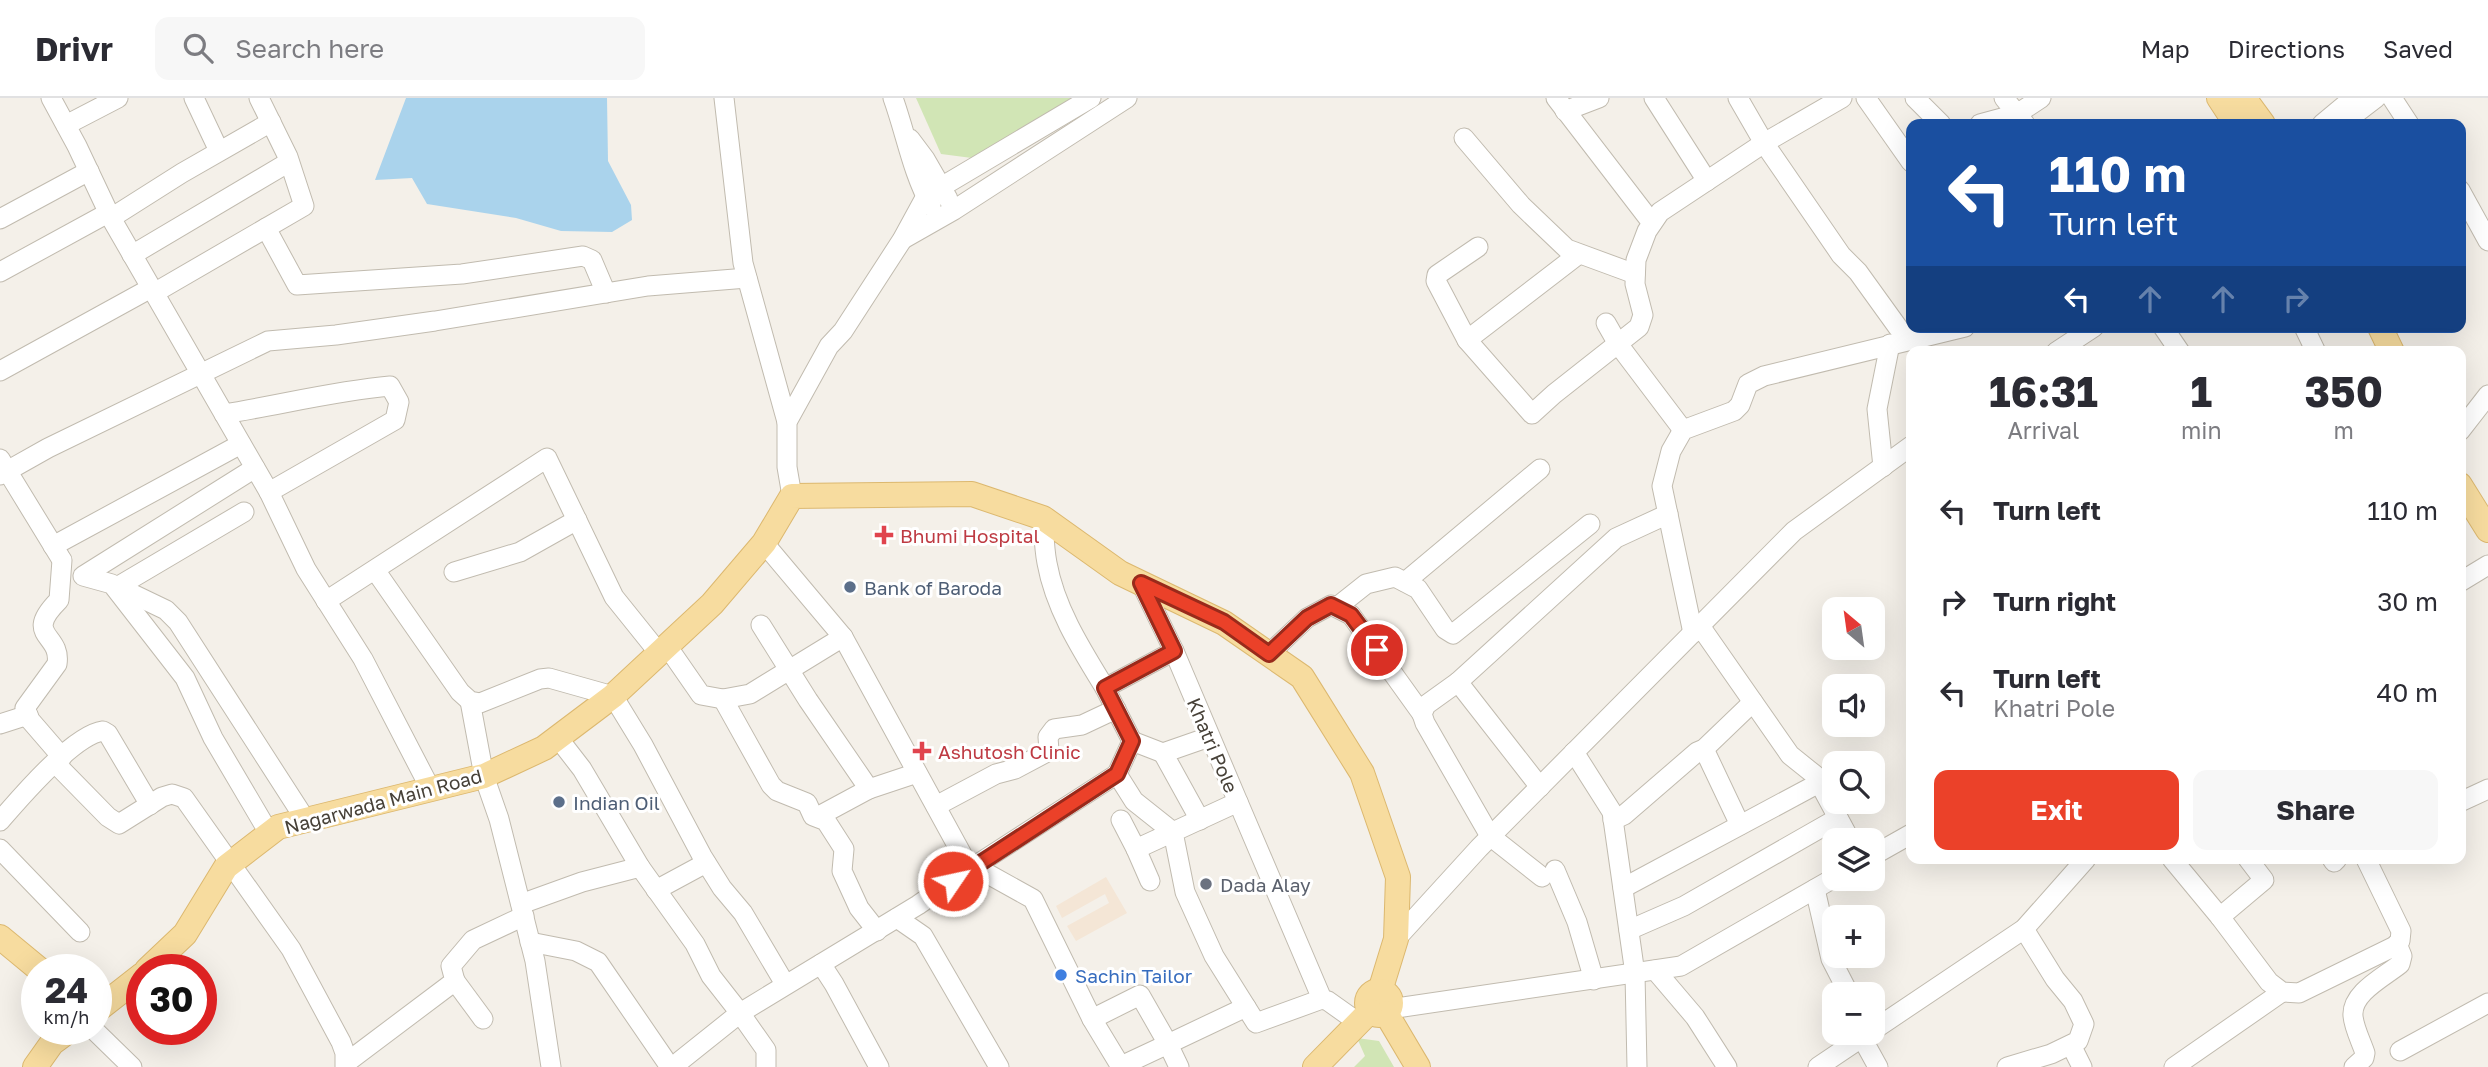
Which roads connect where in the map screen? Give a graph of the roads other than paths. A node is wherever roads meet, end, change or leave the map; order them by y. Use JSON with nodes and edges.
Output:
{"nodes":[{"id":1,"x":51,"y":98,"type":"edge"},
{"id":2,"x":118,"y":98,"type":"edge"},
{"id":3,"x":194,"y":98,"type":"edge"},
{"id":4,"x":259,"y":98,"type":"edge"},
{"id":5,"x":724,"y":98,"type":"edge"},
{"id":6,"x":893,"y":98,"type":"edge"},
{"id":7,"x":1091,"y":98,"type":"edge"},
{"id":8,"x":1127,"y":98,"type":"edge"},
{"id":9,"x":1599,"y":98,"type":"edge"},
{"id":10,"x":1654,"y":98,"type":"edge"},
{"id":11,"x":1842,"y":98,"type":"edge"},
{"id":12,"x":1866,"y":98,"type":"edge"},
{"id":13,"x":1915,"y":98,"type":"edge"},
{"id":14,"x":2004,"y":98,"type":"edge"},
{"id":15,"x":2041,"y":98,"type":"edge"},
{"id":16,"x":2219,"y":98,"type":"edge"},
{"id":17,"x":2244,"y":98,"type":"edge"},
{"id":18,"x":2392,"y":98,"type":"edge"},
{"id":19,"x":2359,"y":100,"type":"edge"},
{"id":20,"x":1746,"y":101,"type":"edge"},
{"id":21,"x":1560,"y":104,"type":"edge"},
{"id":22,"x":1936,"y":119,"type":"edge"},
{"id":23,"x":2021,"y":119,"type":"edge"},
{"id":24,"x":2233,"y":119,"type":"edge"},
{"id":25,"x":2259,"y":119,"type":"edge"},
{"id":26,"x":2330,"y":119,"type":"edge"},
{"id":27,"x":2346,"y":119,"type":"edge"},
{"id":28,"x":2406,"y":119,"type":"edge"},
{"id":29,"x":271,"y":122,"type":"junction"},
{"id":30,"x":66,"y":125,"type":"junction"},
{"id":31,"x":1464,"y":138,"type":"dead end"},
{"id":32,"x":1764,"y":143,"type":"junction"},
{"id":33,"x":219,"y":151,"type":"junction"},
{"id":34,"x":1906,"y":155,"type":"edge"},
{"id":35,"x":289,"y":162,"type":"junction"},
{"id":36,"x":89,"y":171,"type":"junction"},
{"id":37,"x":1707,"y":181,"type":"junction"},
{"id":38,"x":934,"y":192,"type":"junction"},
{"id":39,"x":2466,"y":201,"type":"edge"},
{"id":40,"x":946,"y":215,"type":"junction"},
{"id":41,"x":109,"y":216,"type":"junction"},
{"id":42,"x":0,"y":219,"type":"edge"},
{"id":43,"x":1652,"y":223,"type":"junction"},
{"id":44,"x":266,"y":228,"type":"junction"},
{"id":45,"x":902,"y":240,"type":"junction"},
{"id":46,"x":2488,"y":241,"type":"edge"},
{"id":47,"x":1478,"y":247,"type":"dead end"},
{"id":48,"x":1579,"y":254,"type":"junction"},
{"id":49,"x":132,"y":255,"type":"junction"},
{"id":50,"x":0,"y":272,"type":"edge"},
{"id":51,"x":1635,"y":274,"type":"junction"},
{"id":52,"x":747,"y":278,"type":"junction"},
{"id":53,"x":153,"y":291,"type":"junction"},
{"id":54,"x":606,"y":293,"type":"junction"},
{"id":55,"x":1606,"y":323,"type":"dead end"},
{"id":56,"x":1939,"y":333,"type":"edge"},
{"id":57,"x":1467,"y":340,"type":"junction"},
{"id":58,"x":1899,"y":342,"type":"junction"},
{"id":59,"x":1618,"y":344,"type":"junction"},
{"id":60,"x":0,"y":371,"type":"edge"},
{"id":61,"x":203,"y":374,"type":"junction"},
{"id":62,"x":2485,"y":406,"type":"edge"},
{"id":63,"x":225,"y":414,"type":"junction"},
{"id":64,"x":787,"y":422,"type":"junction"},
{"id":65,"x":2466,"y":425,"type":"edge"},
{"id":66,"x":1683,"y":430,"type":"junction"},
{"id":67,"x":241,"y":444,"type":"junction"},
{"id":68,"x":1906,"y":450,"type":"edge"},
{"id":69,"x":1883,"y":467,"type":"junction"},
{"id":70,"x":3,"y":468,"type":"edge"},
{"id":71,"x":255,"y":468,"type":"junction"},
{"id":72,"x":1540,"y":469,"type":"dead end"},
{"id":73,"x":269,"y":492,"type":"junction"},
{"id":74,"x":792,"y":496,"type":"junction"},
{"id":75,"x":2466,"y":502,"type":"edge"},
{"id":76,"x":244,"y":512,"type":"dead end"},
{"id":77,"x":1668,"y":514,"type":"junction"},
{"id":78,"x":1043,"y":518,"type":"junction"},
{"id":79,"x":577,"y":520,"type":"junction"},
{"id":80,"x":1590,"y":524,"type":"dead end"},
{"id":81,"x":2487,"y":528,"type":"edge"},
{"id":82,"x":764,"y":543,"type":"junction"},
{"id":83,"x":57,"y":553,"type":"junction"},
{"id":84,"x":2488,"y":565,"type":"edge"},
{"id":85,"x":375,"y":569,"type":"junction"},
{"id":86,"x":454,"y":572,"type":"dead end"},
{"id":87,"x":83,"y":576,"type":"junction"},
{"id":88,"x":2466,"y":578,"type":"edge"},
{"id":89,"x":1405,"y":582,"type":"junction"},
{"id":90,"x":1141,"y":583,"type":"junction"},
{"id":91,"x":114,"y":585,"type":"junction"},
{"id":92,"x":326,"y":601,"type":"junction"},
{"id":93,"x":1337,"y":607,"type":"junction"},
{"id":94,"x":761,"y":625,"type":"dead end"},
{"id":95,"x":1696,"y":629,"type":"junction"},
{"id":96,"x":843,"y":636,"type":"junction"},
{"id":97,"x":663,"y":649,"type":"junction"},
{"id":98,"x":1174,"y":651,"type":"junction"},
{"id":99,"x":1269,"y":654,"type":"junction"},
{"id":100,"x":790,"y":668,"type":"junction"},
{"id":101,"x":1458,"y":682,"type":"junction"},
{"id":102,"x":1105,"y":688,"type":"junction"},
{"id":103,"x":613,"y":696,"type":"junction"},
{"id":104,"x":723,"y":699,"type":"junction"},
{"id":105,"x":470,"y":701,"type":"junction"},
{"id":106,"x":1753,"y":702,"type":"junction"},
{"id":107,"x":1116,"y":709,"type":"junction"},
{"id":108,"x":1422,"y":714,"type":"junction"},
{"id":109,"x":27,"y":715,"type":"junction"},
{"id":110,"x":0,"y":724,"type":"edge"},
{"id":111,"x":1209,"y":737,"type":"junction"},
{"id":112,"x":558,"y":738,"type":"junction"},
{"id":113,"x":1132,"y":741,"type":"junction"},
{"id":114,"x":1704,"y":749,"type":"junction"},
{"id":115,"x":1574,"y":752,"type":"junction"},
{"id":116,"x":1163,"y":754,"type":"junction"},
{"id":117,"x":59,"y":760,"type":"junction"},
{"id":118,"x":917,"y":773,"type":"junction"},
{"id":119,"x":1117,"y":774,"type":"junction"},
{"id":120,"x":484,"y":776,"type":"junction"},
{"id":121,"x":1819,"y":783,"type":"junction"},
{"id":122,"x":1540,"y":787,"type":"junction"},
{"id":123,"x":430,"y":788,"type":"junction"},
{"id":124,"x":869,"y":789,"type":"junction"},
{"id":125,"x":2488,"y":789,"type":"edge"},
{"id":126,"x":2466,"y":799,"type":"edge"},
{"id":127,"x":1238,"y":802,"type":"junction"},
{"id":128,"x":150,"y":805,"type":"junction"},
{"id":129,"x":936,"y":806,"type":"junction"},
{"id":130,"x":817,"y":817,"type":"junction"},
{"id":131,"x":1838,"y":818,"type":"junction"},
{"id":132,"x":305,"y":820,"type":"junction"},
{"id":133,"x":1121,"y":820,"type":"dead end"},
{"id":134,"x":1200,"y":820,"type":"junction"},
{"id":135,"x":1613,"y":820,"type":"junction"},
{"id":136,"x":0,"y":821,"type":"edge"},
{"id":137,"x":1740,"y":825,"type":"junction"},
{"id":138,"x":1843,"y":828,"type":"edge"},
{"id":139,"x":1173,"y":832,"type":"junction"},
{"id":140,"x":270,"y":833,"type":"junction"},
{"id":141,"x":1490,"y":836,"type":"junction"},
{"id":142,"x":1906,"y":837,"type":"edge"},
{"id":143,"x":0,"y":849,"type":"edge"},
{"id":144,"x":1136,"y":849,"type":"junction"},
{"id":145,"x":1885,"y":849,"type":"edge"},
{"id":146,"x":231,"y":863,"type":"junction"},
{"id":147,"x":706,"y":863,"type":"junction"},
{"id":148,"x":2082,"y":864,"type":"edge"},
{"id":149,"x":2176,"y":864,"type":"edge"},
{"id":150,"x":2252,"y":864,"type":"edge"},
{"id":151,"x":2368,"y":864,"type":"edge"},
{"id":152,"x":640,"y":867,"type":"junction"},
{"id":153,"x":970,"y":869,"type":"junction"},
{"id":154,"x":1150,"y":881,"type":"dead end"},
{"id":155,"x":1822,"y":885,"type":"edge"},
{"id":156,"x":1623,"y":888,"type":"junction"},
{"id":157,"x":1815,"y":889,"type":"junction"},
{"id":158,"x":656,"y":890,"type":"junction"},
{"id":159,"x":523,"y":910,"type":"junction"},
{"id":160,"x":2220,"y":917,"type":"junction"},
{"id":161,"x":897,"y":918,"type":"junction"},
{"id":162,"x":2024,"y":929,"type":"junction"},
{"id":163,"x":1629,"y":930,"type":"junction"},
{"id":164,"x":877,"y":931,"type":"junction"},
{"id":165,"x":80,"y":932,"type":"dead end"},
{"id":166,"x":0,"y":937,"type":"edge"},
{"id":167,"x":1396,"y":939,"type":"junction"},
{"id":168,"x":530,"y":942,"type":"junction"},
{"id":169,"x":2397,"y":944,"type":"junction"},
{"id":170,"x":21,"y":954,"type":"edge"},
{"id":171,"x":163,"y":954,"type":"edge"},
{"id":172,"x":821,"y":964,"type":"junction"},
{"id":173,"x":1655,"y":970,"type":"junction"},
{"id":174,"x":1635,"y":974,"type":"junction"},
{"id":175,"x":1594,"y":980,"type":"junction"},
{"id":176,"x":455,"y":981,"type":"junction"},
{"id":177,"x":1843,"y":982,"type":"edge"},
{"id":178,"x":785,"y":984,"type":"junction"},
{"id":179,"x":126,"y":988,"type":"edge"},
{"id":180,"x":2282,"y":992,"type":"junction"},
{"id":181,"x":112,"y":998,"type":"edge"},
{"id":182,"x":1322,"y":999,"type":"junction"},
{"id":183,"x":2488,"y":1003,"type":"edge"},
{"id":184,"x":1246,"y":1007,"type":"junction"},
{"id":185,"x":1377,"y":1009,"type":"junction"},
{"id":186,"x":740,"y":1013,"type":"junction"},
{"id":187,"x":483,"y":1019,"type":"dead end"},
{"id":188,"x":1092,"y":1019,"type":"junction"},
{"id":189,"x":1885,"y":1023,"type":"edge"},
{"id":190,"x":1168,"y":1044,"type":"junction"},
{"id":191,"x":51,"y":1045,"type":"edge"},
{"id":192,"x":109,"y":1045,"type":"edge"},
{"id":193,"x":1851,"y":1045,"type":"edge"},
{"id":194,"x":1871,"y":1045,"type":"edge"},
{"id":195,"x":2071,"y":1045,"type":"junction"},
{"id":196,"x":2400,"y":1051,"type":"dead end"},
{"id":197,"x":346,"y":1065,"type":"edge"},
{"id":198,"x":1121,"y":1066,"type":"edge"},
{"id":199,"x":35,"y":1067,"type":"edge"},
{"id":200,"x":132,"y":1067,"type":"edge"},
{"id":201,"x":551,"y":1067,"type":"edge"},
{"id":202,"x":670,"y":1067,"type":"edge"},
{"id":203,"x":677,"y":1067,"type":"edge"},
{"id":204,"x":766,"y":1067,"type":"edge"},
{"id":205,"x":879,"y":1067,"type":"edge"},
{"id":206,"x":999,"y":1067,"type":"edge"},
{"id":207,"x":1179,"y":1067,"type":"edge"},
{"id":208,"x":1315,"y":1067,"type":"edge"},
{"id":209,"x":1418,"y":1067,"type":"edge"},
{"id":210,"x":1637,"y":1067,"type":"edge"},
{"id":211,"x":1727,"y":1067,"type":"edge"},
{"id":212,"x":1818,"y":1067,"type":"edge"},
{"id":213,"x":1878,"y":1067,"type":"edge"},
{"id":214,"x":2007,"y":1067,"type":"edge"},
{"id":215,"x":2082,"y":1067,"type":"edge"},
{"id":216,"x":2174,"y":1067,"type":"edge"},
{"id":217,"x":2354,"y":1067,"type":"edge"}],
"edges":[{"from":1,"to":30,"type":"street"},
{"from":2,"to":30,"type":"street"},
{"from":3,"to":33,"type":"street"},
{"from":4,"to":29,"type":"street"},
{"from":5,"to":52,"type":"street"},
{"from":6,"to":38,"type":"street"},
{"from":7,"to":38,"type":"street"},
{"from":8,"to":40,"type":"street"},
{"from":9,"to":21,"type":"street"},
{"from":10,"to":37,"type":"street"},
{"from":11,"to":32,"type":"street"},
{"from":12,"to":34,"type":"street"},
{"from":13,"to":22,"type":"street"},
{"from":14,"to":23,"type":"street"},
{"from":15,"to":23,"type":"street"},
{"from":16,"to":24,"type":"main road"},
{"from":17,"to":25,"type":"main road"},
{"from":18,"to":28,"type":"street"},
{"from":19,"to":26,"type":"street"},
{"from":19,"to":27,"type":"street"},
{"from":20,"to":32,"type":"street"},
{"from":21,"to":43,"type":"street"},
{"from":29,"to":33,"type":"street"},
{"from":29,"to":35,"type":"street"},
{"from":30,"to":36,"type":"street"},
{"from":31,"to":48,"type":"street"},
{"from":32,"to":37,"type":"street"},
{"from":32,"to":58,"type":"street"},
{"from":33,"to":41,"type":"street"},
{"from":35,"to":44,"type":"street"},
{"from":35,"to":49,"type":"street"},
{"from":36,"to":41,"type":"street"},
{"from":36,"to":42,"type":"street"},
{"from":37,"to":43,"type":"street"},
{"from":38,"to":40,"type":"street"},
{"from":38,"to":45,"type":"street"},
{"from":39,"to":46,"type":"street"},
{"from":40,"to":45,"type":"street"},
{"from":41,"to":49,"type":"street"},
{"from":41,"to":50,"type":"street"},
{"from":43,"to":51,"type":"street"},
{"from":44,"to":53,"type":"street"},
{"from":44,"to":54,"type":"street"},
{"from":45,"to":64,"type":"street"},
{"from":47,"to":57,"type":"street"},
{"from":48,"to":51,"type":"street"},
{"from":48,"to":57,"type":"street"},
{"from":49,"to":53,"type":"street"},
{"from":51,"to":59,"type":"street"},
{"from":52,"to":54,"type":"street"},
{"from":52,"to":64,"type":"street"},
{"from":53,"to":60,"type":"street"},
{"from":53,"to":61,"type":"street"},
{"from":54,"to":61,"type":"street"},
{"from":55,"to":59,"type":"street"},
{"from":56,"to":58,"type":"street"},
{"from":57,"to":59,"type":"street"},
{"from":58,"to":66,"type":"street"},
{"from":58,"to":69,"type":"street"},
{"from":59,"to":66,"type":"street"},
{"from":61,"to":63,"type":"street"},
{"from":61,"to":70,"type":"street"},
{"from":62,"to":65,"type":"street"},
{"from":63,"to":67,"type":"street"},
{"from":63,"to":73,"type":"street"},
{"from":64,"to":74,"type":"street"},
{"from":66,"to":77,"type":"street"},
{"from":67,"to":71,"type":"street"},
{"from":67,"to":83,"type":"street"},
{"from":68,"to":69,"type":"street"},
{"from":69,"to":95,"type":"street"},
{"from":70,"to":83,"type":"street"},
{"from":71,"to":73,"type":"street"},
{"from":71,"to":87,"type":"street"},
{"from":72,"to":89,"type":"street"},
{"from":73,"to":92,"type":"street"},
{"from":74,"to":78,"type":"main road"},
{"from":74,"to":82,"type":"main road","name":"Nagarwada Main Road"},
{"from":75,"to":81,"type":"main road"},
{"from":76,"to":91,"type":"street"},
{"from":77,"to":95,"type":"street"},
{"from":77,"to":101,"type":"street"},
{"from":78,"to":90,"type":"main road"},
{"from":78,"to":102,"type":"street"},
{"from":79,"to":85,"type":"street"},
{"from":79,"to":86,"type":"street"},
{"from":79,"to":97,"type":"street"},
{"from":80,"to":89,"type":"street"},
{"from":82,"to":96,"type":"street"},
{"from":82,"to":97,"type":"main road","name":"Nagarwada Main Road"},
{"from":83,"to":87,"type":"street"},
{"from":83,"to":109,"type":"street"},
{"from":84,"to":88,"type":"street"},
{"from":85,"to":92,"type":"street"},
{"from":85,"to":105,"type":"street"},
{"from":87,"to":91,"type":"street"},
{"from":89,"to":93,"type":"street"},
{"from":90,"to":98,"type":"street","name":"Khatri Pole"},
{"from":90,"to":99,"type":"main road"},
{"from":91,"to":132,"type":"street"},
{"from":91,"to":140,"type":"street"},
{"from":92,"to":123,"type":"street"},
{"from":93,"to":99,"type":"street"},
{"from":93,"to":108,"type":"street"},
{"from":94,"to":100,"type":"street"},
{"from":95,"to":106,"type":"street"},
{"from":95,"to":115,"type":"street"},
{"from":96,"to":100,"type":"street"},
{"from":96,"to":118,"type":"street"},
{"from":97,"to":103,"type":"main road","name":"Nagarwada Main Road"},
{"from":97,"to":104,"type":"street"},
{"from":98,"to":102,"type":"street"},
{"from":98,"to":111,"type":"street","name":"Khatri Pole"},
{"from":99,"to":167,"type":"main road"},
{"from":100,"to":104,"type":"street"},
{"from":100,"to":124,"type":"street"},
{"from":101,"to":108,"type":"street"},
{"from":101,"to":122,"type":"street"},
{"from":102,"to":107,"type":"street"},
{"from":103,"to":105,"type":"street"},
{"from":103,"to":112,"type":"main road","name":"Nagarwada Main Road"},
{"from":103,"to":147,"type":"street"},
{"from":104,"to":130,"type":"street"},
{"from":105,"to":120,"type":"street"},
{"from":106,"to":114,"type":"street"},
{"from":106,"to":121,"type":"street"},
{"from":107,"to":113,"type":"street"},
{"from":107,"to":129,"type":"street"},
{"from":108,"to":141,"type":"street"},
{"from":109,"to":110,"type":"street"},
{"from":109,"to":117,"type":"street"},
{"from":111,"to":116,"type":"street"},
{"from":111,"to":127,"type":"street","name":"Khatri Pole"},
{"from":112,"to":120,"type":"main road","name":"Nagarwada Main Road"},
{"from":112,"to":152,"type":"street"},
{"from":113,"to":116,"type":"street"},
{"from":113,"to":119,"type":"street"},
{"from":114,"to":135,"type":"street"},
{"from":114,"to":137,"type":"street"},
{"from":115,"to":122,"type":"street"},
{"from":115,"to":135,"type":"street"},
{"from":116,"to":134,"type":"street"},
{"from":117,"to":128,"type":"street"},
{"from":117,"to":128,"type":"street"},
{"from":117,"to":136,"type":"street"},
{"from":118,"to":124,"type":"street"},
{"from":118,"to":129,"type":"street"},
{"from":119,"to":139,"type":"street"},
{"from":119,"to":153,"type":"street"},
{"from":120,"to":123,"type":"main road","name":"Nagarwada Main Road"},
{"from":120,"to":159,"type":"street"},
{"from":121,"to":131,"type":"street"},
{"from":121,"to":137,"type":"street"},
{"from":122,"to":141,"type":"street"},
{"from":123,"to":132,"type":"main road","name":"Nagarwada Main Road"},
{"from":124,"to":130,"type":"street"},
{"from":125,"to":126,"type":"street"},
{"from":127,"to":134,"type":"street","name":"Khatri Pole"},
{"from":127,"to":182,"type":"street","name":"Khatri Pole"},
{"from":128,"to":146,"type":"street"},
{"from":129,"to":153,"type":"street"},
{"from":130,"to":164,"type":"street"},
{"from":131,"to":138,"type":"street"},
{"from":131,"to":163,"type":"street"},
{"from":132,"to":140,"type":"main road","name":"Nagarwada Main Road"},
{"from":133,"to":144,"type":"street"},
{"from":134,"to":139,"type":"street","name":"Khatri Pole"},
{"from":135,"to":156,"type":"street"},
{"from":137,"to":156,"type":"street"},
{"from":139,"to":144,"type":"street","name":"Khatri Pole"},
{"from":139,"to":184,"type":"street"},
{"from":140,"to":146,"type":"main road","name":"Nagarwada Main Road"},
{"from":141,"to":167,"type":"street"},
{"from":141,"to":175,"type":"street"},
{"from":142,"to":145,"type":"street"},
{"from":143,"to":165,"type":"street"},
{"from":144,"to":154,"type":"street"},
{"from":146,"to":171,"type":"main road","name":"Nagarwada Main Road"},
{"from":146,"to":197,"type":"street"},
{"from":147,"to":158,"type":"street"},
{"from":147,"to":178,"type":"street"},
{"from":148,"to":162,"type":"street"},
{"from":149,"to":160,"type":"street"},
{"from":150,"to":160,"type":"street"},
{"from":151,"to":169,"type":"street"},
{"from":152,"to":158,"type":"street"},
{"from":152,"to":159,"type":"street"},
{"from":153,"to":161,"type":"street"},
{"from":153,"to":188,"type":"street"},
{"from":155,"to":157,"type":"street"},
{"from":156,"to":163,"type":"street"},
{"from":157,"to":173,"type":"street"},
{"from":157,"to":177,"type":"street"},
{"from":158,"to":186,"type":"street"},
{"from":159,"to":168,"type":"street"},
{"from":159,"to":176,"type":"street"},
{"from":160,"to":180,"type":"street"},
{"from":161,"to":164,"type":"street"},
{"from":161,"to":206,"type":"street"},
{"from":162,"to":189,"type":"street"},
{"from":162,"to":195,"type":"street"},
{"from":163,"to":174,"type":"street"},
{"from":164,"to":172,"type":"street"},
{"from":166,"to":170,"type":"main road"},
{"from":167,"to":185,"type":"main road"},
{"from":168,"to":201,"type":"street"},
{"from":168,"to":202,"type":"street"},
{"from":169,"to":180,"type":"street"},
{"from":169,"to":217,"type":"street"},
{"from":172,"to":178,"type":"street"},
{"from":172,"to":205,"type":"street"},
{"from":173,"to":174,"type":"street"},
{"from":173,"to":211,"type":"street"},
{"from":174,"to":175,"type":"street"},
{"from":174,"to":210,"type":"street"},
{"from":175,"to":185,"type":"street"},
{"from":176,"to":187,"type":"street"},
{"from":176,"to":197,"type":"street"},
{"from":178,"to":186,"type":"street"},
{"from":179,"to":181,"type":"main road"},
{"from":180,"to":216,"type":"street"},
{"from":182,"to":184,"type":"street"},
{"from":182,"to":185,"type":"street"},
{"from":183,"to":196,"type":"street"},
{"from":184,"to":190,"type":"street"},
{"from":185,"to":208,"type":"main road"},
{"from":185,"to":209,"type":"main road"},
{"from":186,"to":203,"type":"street"},
{"from":186,"to":204,"type":"street"},
{"from":188,"to":190,"type":"street"},
{"from":188,"to":198,"type":"street"},
{"from":190,"to":198,"type":"street"},
{"from":190,"to":207,"type":"street"},
{"from":191,"to":199,"type":"main road"},
{"from":192,"to":200,"type":"street"},
{"from":193,"to":212,"type":"street"},
{"from":194,"to":213,"type":"street"},
{"from":195,"to":214,"type":"street"},
{"from":195,"to":215,"type":"street"}]}
